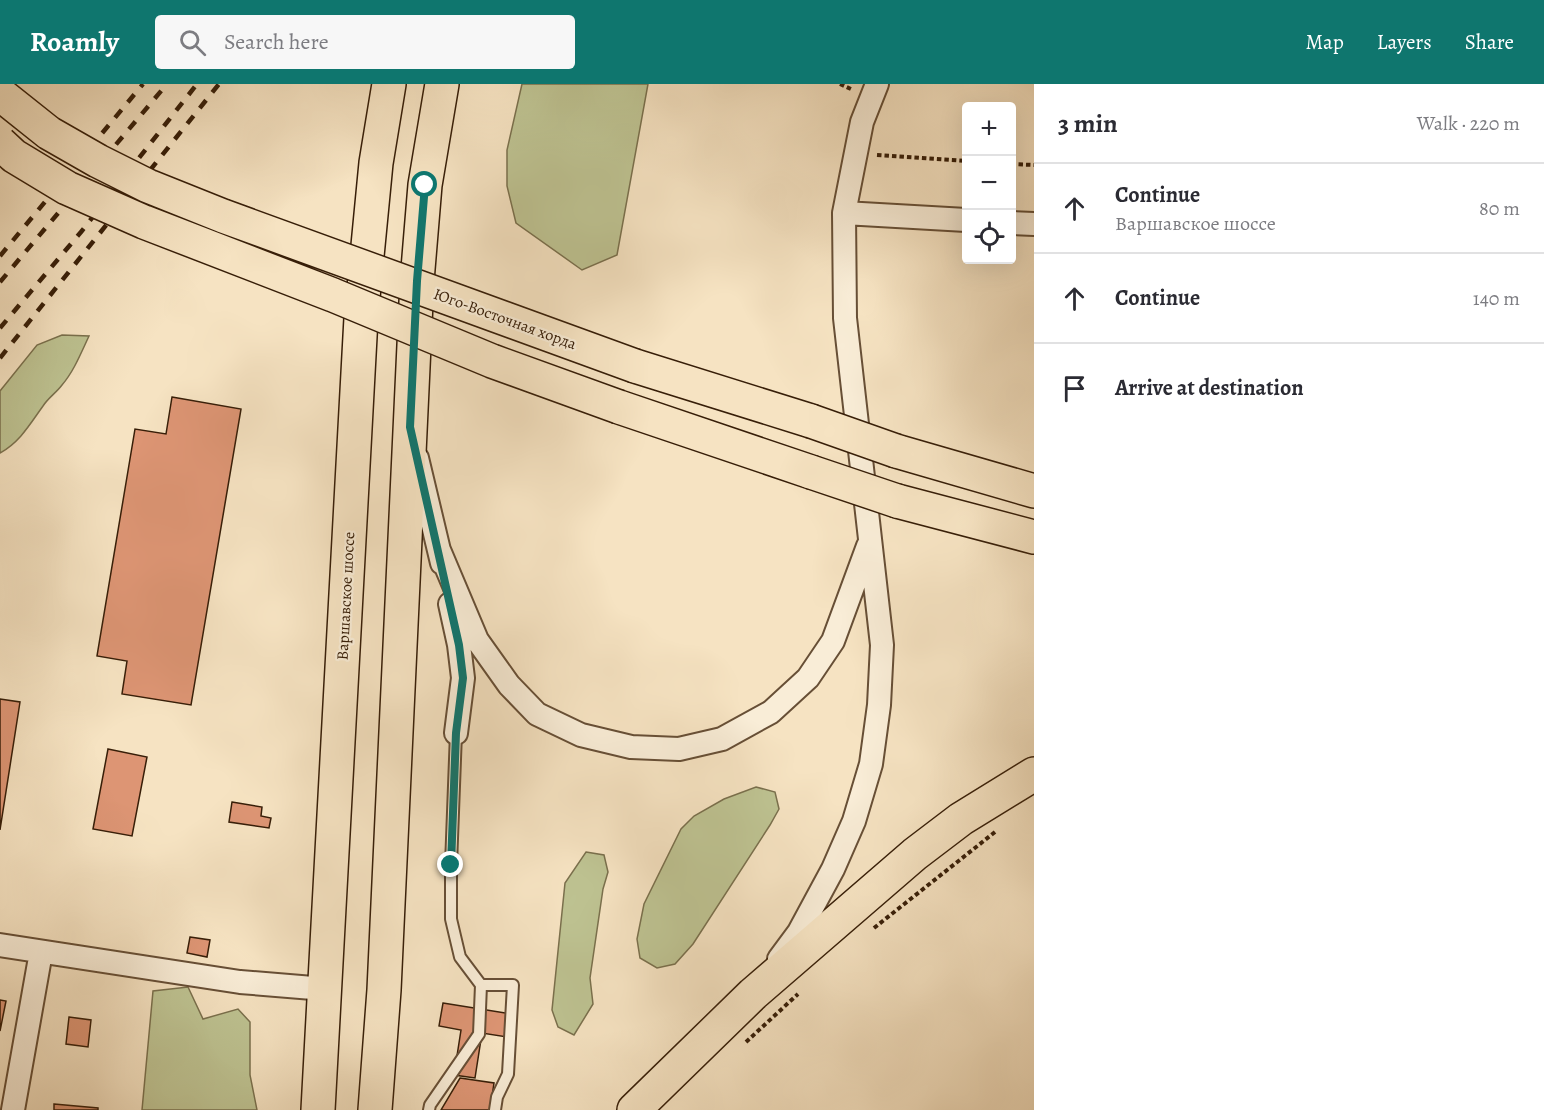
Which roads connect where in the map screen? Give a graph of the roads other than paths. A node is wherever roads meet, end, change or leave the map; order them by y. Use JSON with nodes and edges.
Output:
{"nodes":[{"id":1,"x":389,"y":84,"type":"edge"},
{"id":2,"x":442,"y":84,"type":"edge"},
{"id":3,"x":877,"y":84,"type":"edge"},
{"id":4,"x":0,"y":94,"type":"edge"},
{"id":5,"x":0,"y":143,"type":"edge"},
{"id":6,"x":844,"y":213,"type":"junction"},
{"id":7,"x":962,"y":220,"type":"edge"},
{"id":8,"x":1016,"y":223,"type":"edge"},
{"id":9,"x":1034,"y":224,"type":"edge"},
{"id":10,"x":410,"y":427,"type":"junction"},
{"id":11,"x":1034,"y":491,"type":"edge"},
{"id":12,"x":1034,"y":537,"type":"edge"},
{"id":13,"x":871,"y":539,"type":"junction"},
{"id":14,"x":439,"y":550,"type":"junction"},
{"id":15,"x":456,"y":733,"type":"joint"},
{"id":16,"x":1034,"y":774,"type":"edge"},
{"id":17,"x":0,"y":945,"type":"edge"},
{"id":18,"x":41,"y":952,"type":"junction"},
{"id":19,"x":481,"y":985,"type":"junction"},
{"id":20,"x":325,"y":988,"type":"junction"},
{"id":21,"x":753,"y":994,"type":"junction"},
{"id":22,"x":14,"y":1110,"type":"edge"},
{"id":23,"x":318,"y":1110,"type":"edge"},
{"id":24,"x":375,"y":1110,"type":"edge"},
{"id":25,"x":429,"y":1110,"type":"edge"},
{"id":26,"x":495,"y":1110,"type":"edge"},
{"id":27,"x":634,"y":1110,"type":"edge"}],
"edges":[{"from":1,"to":20,"type":"main road","name":"Варшавское шоссе"},
{"from":2,"to":10,"type":"main road"},
{"from":3,"to":6,"type":"street"},
{"from":4,"to":11,"type":"main road","name":"Юго-Восточная хорда","bridge":true},
{"from":5,"to":12,"type":"main road","bridge":true},
{"from":6,"to":7,"type":"street"},
{"from":6,"to":13,"type":"street"},
{"from":8,"to":9,"type":"street"},
{"from":10,"to":14,"type":"street"},
{"from":10,"to":24,"type":"main road"},
{"from":13,"to":14,"type":"street"},
{"from":13,"to":21,"type":"street"},
{"from":14,"to":15,"type":"street"},
{"from":15,"to":19,"type":"lane"},
{"from":16,"to":21,"type":"main road"},
{"from":17,"to":18,"type":"street"},
{"from":18,"to":20,"type":"street"},
{"from":18,"to":22,"type":"street"},
{"from":19,"to":25,"type":"lane"},
{"from":19,"to":26,"type":"lane"},
{"from":20,"to":23,"type":"main road","name":"Варшавское шоссе"},
{"from":21,"to":27,"type":"main road"}]}
